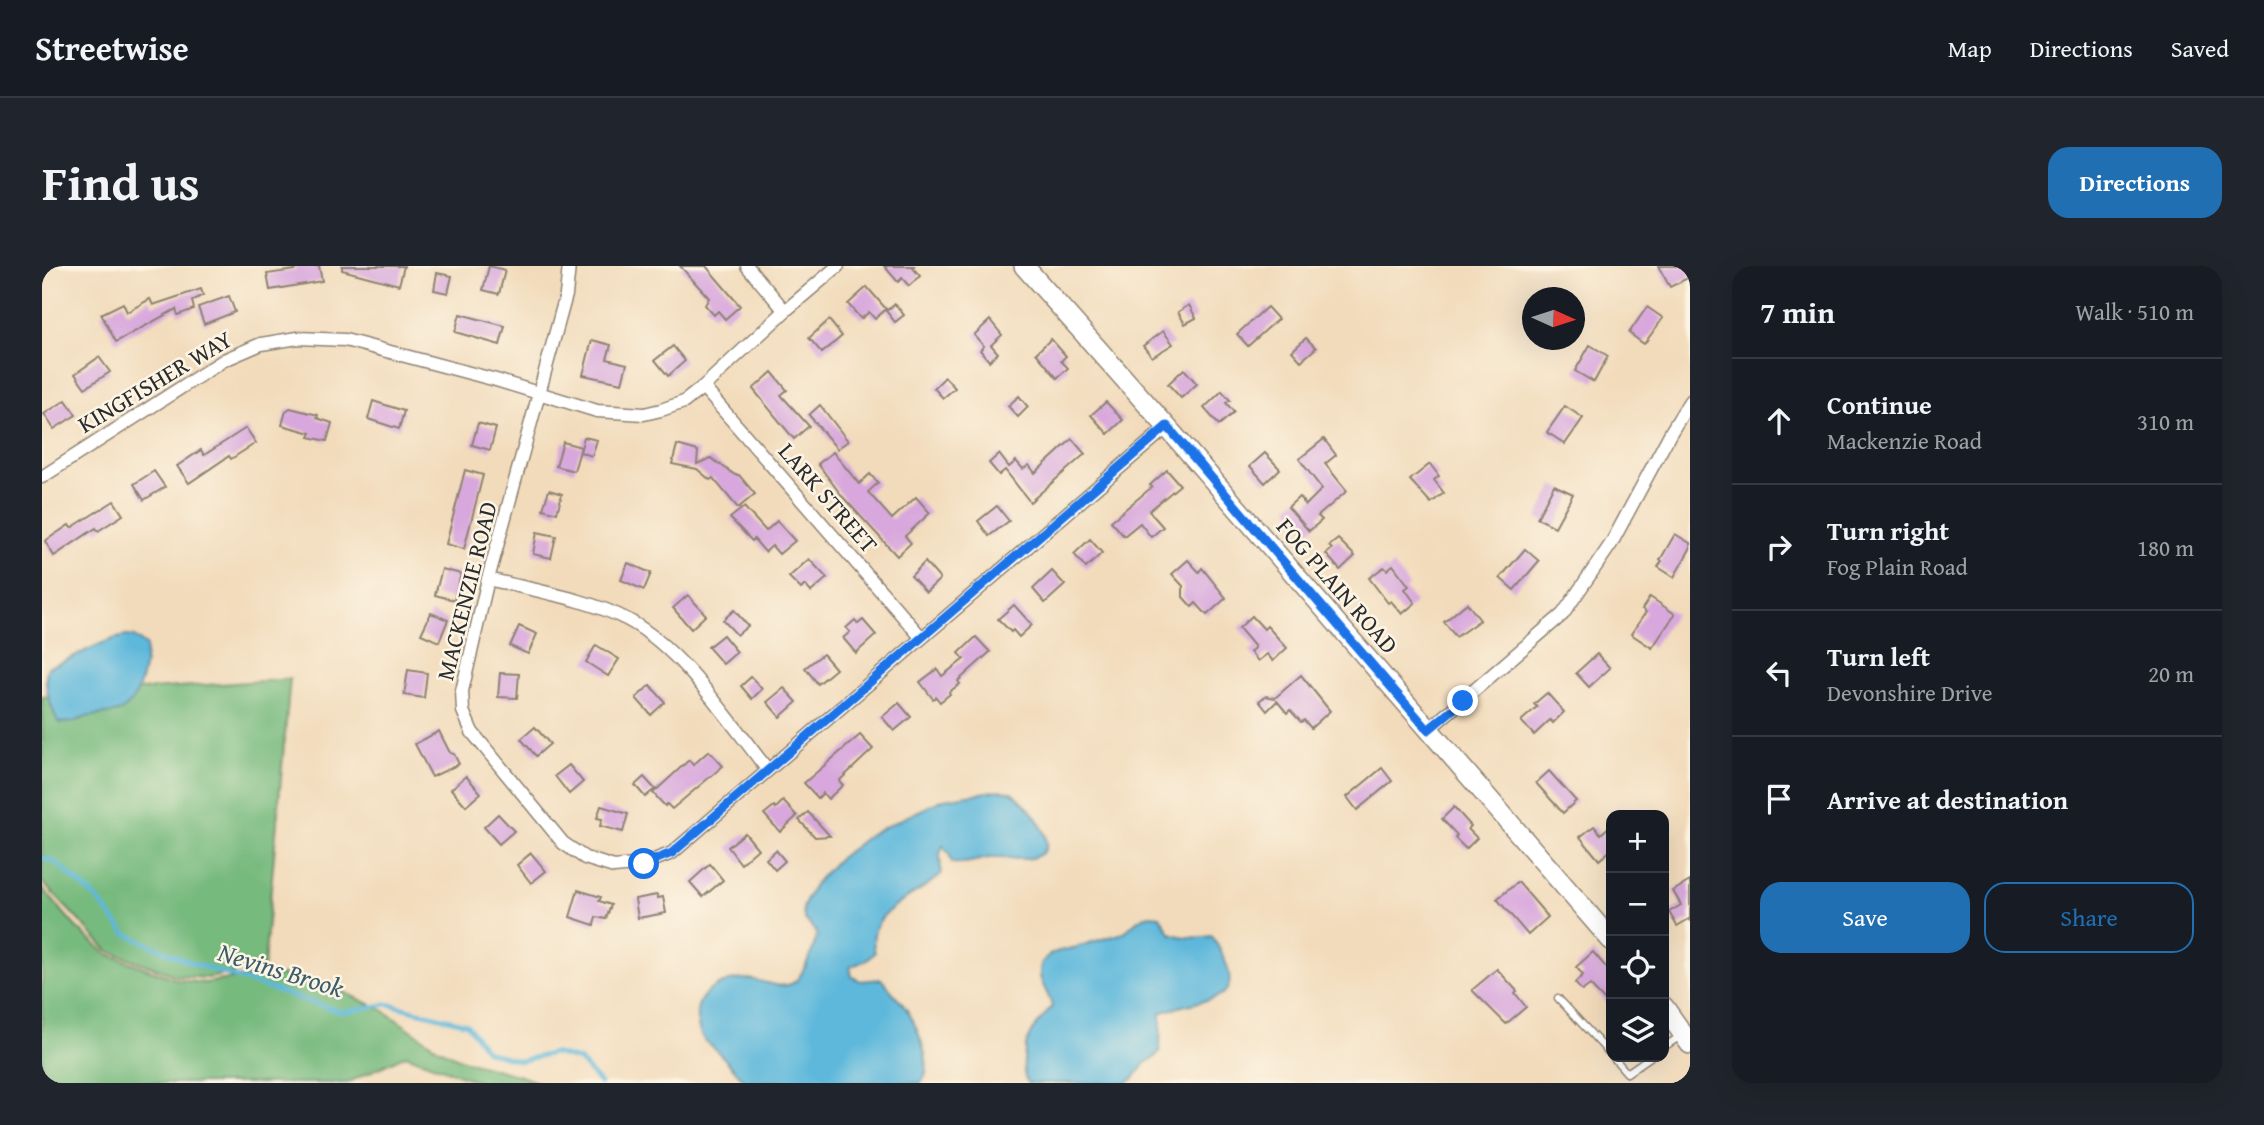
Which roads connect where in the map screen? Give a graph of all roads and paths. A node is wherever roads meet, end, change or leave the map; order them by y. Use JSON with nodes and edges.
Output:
{"nodes":[{"id":1,"x":569,"y":266,"type":"edge"},
{"id":2,"x":747,"y":266,"type":"edge"},
{"id":3,"x":838,"y":266,"type":"edge"},
{"id":4,"x":1024,"y":266,"type":"edge"},
{"id":5,"x":785,"y":311,"type":"junction"},
{"id":6,"x":703,"y":387,"type":"junction"},
{"id":7,"x":541,"y":395,"type":"junction"},
{"id":8,"x":1690,"y":401,"type":"edge"},
{"id":9,"x":1167,"y":426,"type":"junction"},
{"id":10,"x":42,"y":477,"type":"edge"},
{"id":11,"x":488,"y":579,"type":"junction"},
{"id":12,"x":921,"y":637,"type":"junction"},
{"id":13,"x":1428,"y":730,"type":"junction"},
{"id":14,"x":767,"y":769,"type":"junction"},
{"id":15,"x":1608,"y":936,"type":"edge"},
{"id":16,"x":1558,"y":998,"type":"dead end"},
{"id":17,"x":1669,"y":1014,"type":"edge"},
{"id":18,"x":1687,"y":1039,"type":"edge"},
{"id":19,"x":1669,"y":1045,"type":"edge"},
{"id":20,"x":1606,"y":1050,"type":"edge"},
{"id":21,"x":1617,"y":1062,"type":"edge"},
{"id":22,"x":1643,"y":1062,"type":"edge"}],
"edges":[{"from":1,"to":7,"type":"street","name":"MACKENZIE ROAD"},
{"from":2,"to":5,"type":"street"},
{"from":3,"to":5,"type":"street","name":"KINGFISHER WAY"},
{"from":4,"to":9,"type":"street","name":"FOG PLAIN ROAD"},
{"from":5,"to":6,"type":"street","name":"KINGFISHER WAY"},
{"from":6,"to":7,"type":"street","name":"KINGFISHER WAY"},
{"from":6,"to":12,"type":"street","name":"LARK STREET"},
{"from":7,"to":10,"type":"street","name":"KINGFISHER WAY"},
{"from":7,"to":11,"type":"street","name":"MACKENZIE ROAD"},
{"from":8,"to":13,"type":"street"},
{"from":9,"to":12,"type":"street","name":"MACKENZIE ROAD"},
{"from":9,"to":13,"type":"street","name":"FOG PLAIN ROAD"},
{"from":11,"to":14,"type":"street"},
{"from":11,"to":14,"type":"street","name":"MACKENZIE ROAD"},
{"from":12,"to":14,"type":"street","name":"MACKENZIE ROAD"},
{"from":13,"to":15,"type":"street","name":"FOG PLAIN ROAD"},
{"from":16,"to":20,"type":"lane"},
{"from":17,"to":18,"type":"street"},
{"from":18,"to":19,"type":"lane"},
{"from":21,"to":22,"type":"lane"}]}
